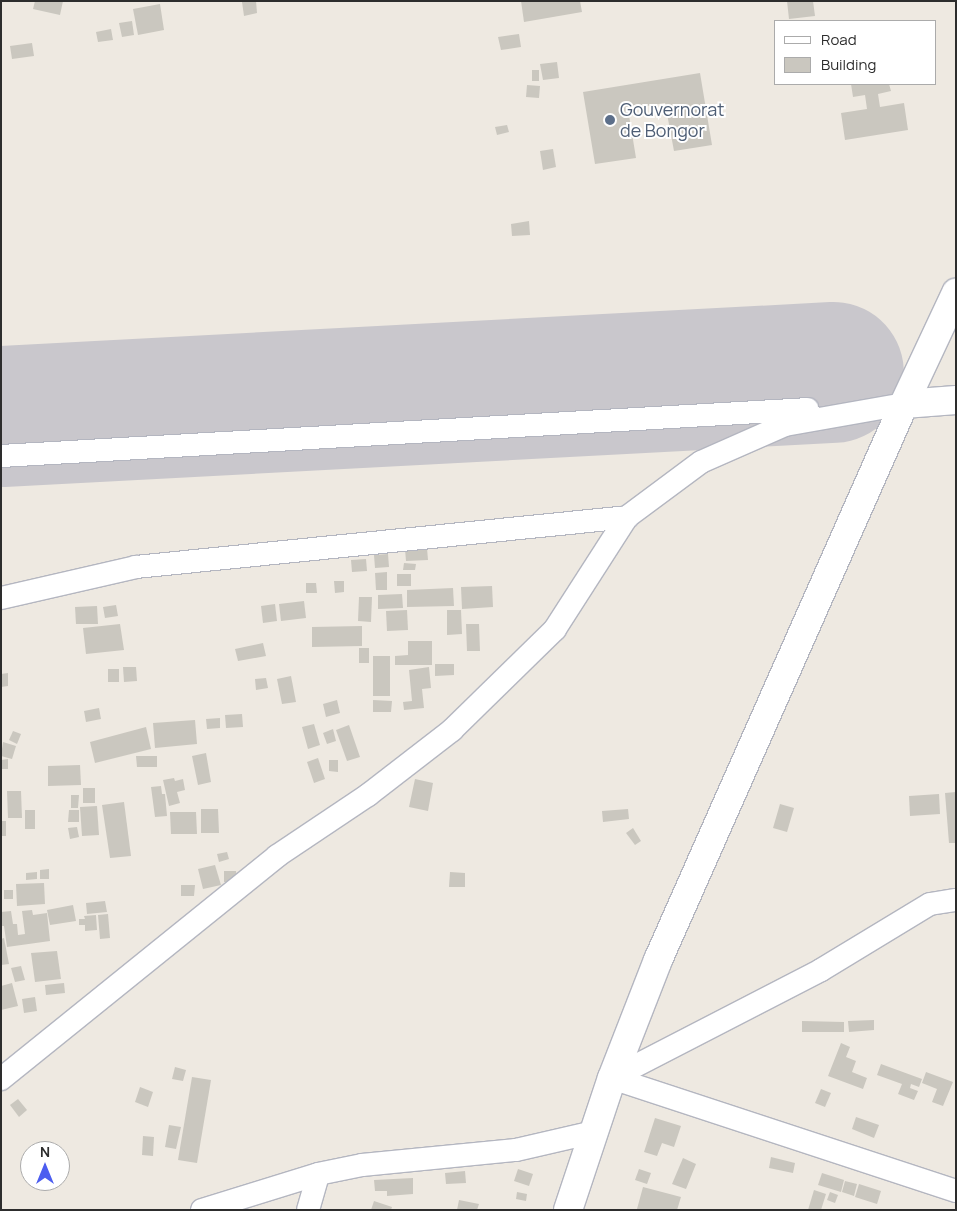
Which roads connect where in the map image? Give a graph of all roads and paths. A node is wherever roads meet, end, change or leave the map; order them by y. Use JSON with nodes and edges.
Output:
{"nodes":[{"id":1,"x":956,"y":292,"type":"edge"},
{"id":2,"x":956,"y":400,"type":"edge"},
{"id":3,"x":904,"y":404,"type":"junction"},
{"id":4,"x":1,"y":456,"type":"edge"},
{"id":5,"x":627,"y":517,"type":"junction"},
{"id":6,"x":1,"y":598,"type":"edge"},
{"id":7,"x":956,"y":900,"type":"edge"},
{"id":8,"x":612,"y":1078,"type":"junction"},
{"id":9,"x":1,"y":1079,"type":"edge"},
{"id":10,"x":594,"y":1132,"type":"junction"},
{"id":11,"x":318,"y":1174,"type":"junction"},
{"id":12,"x":956,"y":1192,"type":"edge"},
{"id":13,"x":202,"y":1210,"type":"edge"},
{"id":14,"x":308,"y":1210,"type":"edge"},
{"id":15,"x":568,"y":1210,"type":"edge"}],
"edges":[{"from":1,"to":3,"type":"street"},
{"from":2,"to":3,"type":"street"},
{"from":3,"to":4,"type":"street"},
{"from":3,"to":5,"type":"street"},
{"from":3,"to":8,"type":"street"},
{"from":5,"to":6,"type":"street"},
{"from":5,"to":9,"type":"street"},
{"from":7,"to":8,"type":"street"},
{"from":8,"to":10,"type":"street"},
{"from":8,"to":12,"type":"street"},
{"from":10,"to":11,"type":"street"},
{"from":10,"to":15,"type":"street"},
{"from":11,"to":13,"type":"street"},
{"from":11,"to":14,"type":"street"}]}
